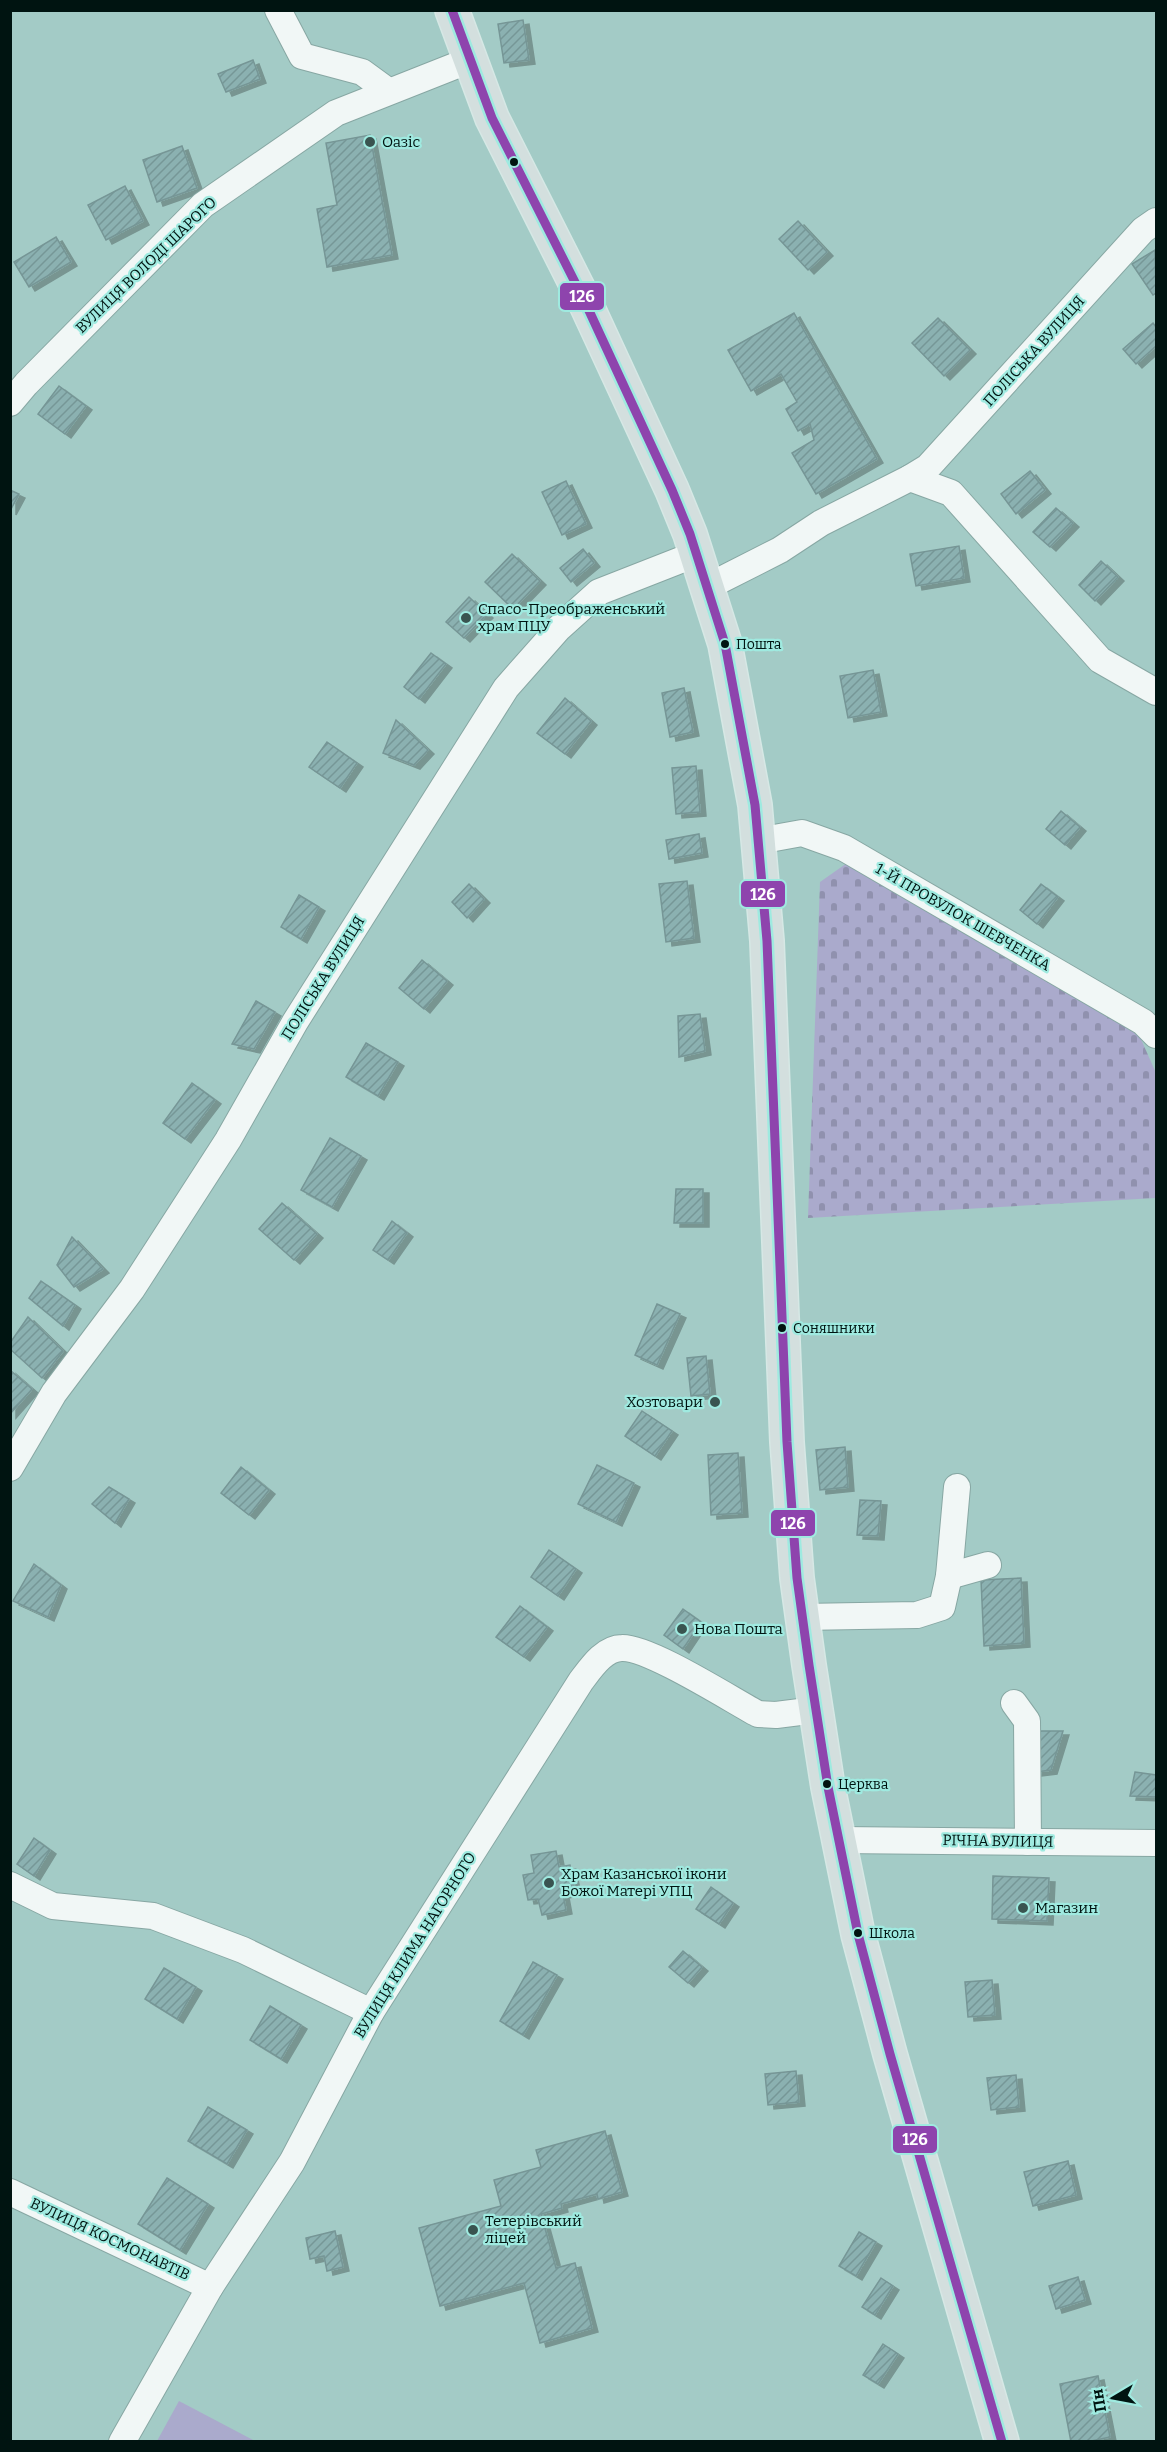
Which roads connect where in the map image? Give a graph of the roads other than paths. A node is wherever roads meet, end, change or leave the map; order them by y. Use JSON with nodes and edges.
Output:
{"nodes":[{"id":1,"x":278,"y":10,"type":"edge"},
{"id":2,"x":452,"y":10,"type":"edge"},
{"id":3,"x":470,"y":60,"type":"junction"},
{"id":4,"x":388,"y":92,"type":"junction"},
{"id":5,"x":1156,"y":221,"type":"edge"},
{"id":6,"x":10,"y":403,"type":"edge"},
{"id":7,"x":910,"y":478,"type":"junction"},
{"id":8,"x":696,"y":554,"type":"junction"},
{"id":9,"x":707,"y":587,"type":"junction"},
{"id":10,"x":1156,"y":692,"type":"edge"},
{"id":11,"x":758,"y":841,"type":"junction"},
{"id":12,"x":1156,"y":1035,"type":"edge"},
{"id":13,"x":10,"y":1468,"type":"edge"},
{"id":14,"x":957,"y":1487,"type":"dead end"},
{"id":15,"x":988,"y":1564,"type":"dead end"},
{"id":16,"x":949,"y":1576,"type":"junction"},
{"id":17,"x":802,"y":1617,"type":"junction"},
{"id":18,"x":1014,"y":1703,"type":"dead end"},
{"id":19,"x":816,"y":1710,"type":"junction"},
{"id":20,"x":839,"y":1840,"type":"junction"},
{"id":21,"x":1028,"y":1842,"type":"junction"},
{"id":22,"x":1156,"y":1843,"type":"edge"},
{"id":23,"x":10,"y":1885,"type":"edge"},
{"id":24,"x":371,"y":2012,"type":"junction"},
{"id":25,"x":10,"y":2192,"type":"edge"},
{"id":26,"x":210,"y":2287,"type":"junction"},
{"id":27,"x":122,"y":2442,"type":"edge"},
{"id":28,"x":1002,"y":2442,"type":"edge"}],
"edges":[{"from":1,"to":4,"type":"street"},
{"from":2,"to":3,"type":"main road"},
{"from":3,"to":4,"type":"street","name":"ВУЛИЦЯ ВОЛОДІ ШАРОГО"},
{"from":3,"to":8,"type":"main road"},
{"from":4,"to":6,"type":"street","name":"ВУЛИЦЯ ВОЛОДІ ШАРОГО"},
{"from":5,"to":7,"type":"street","name":"ПОЛІСЬКА ВУЛИЦЯ"},
{"from":7,"to":9,"type":"street","name":"ПОЛІСЬКА ВУЛИЦЯ"},
{"from":7,"to":10,"type":"street"},
{"from":8,"to":9,"type":"main road"},
{"from":8,"to":13,"type":"street","name":"ПОЛІСЬКА ВУЛИЦЯ"},
{"from":9,"to":11,"type":"main road"},
{"from":11,"to":12,"type":"street","name":"1-Й ПРОВУЛОК ШЕВЧЕНКА"},
{"from":11,"to":17,"type":"main road"},
{"from":14,"to":16,"type":"street"},
{"from":15,"to":16,"type":"street"},
{"from":16,"to":17,"type":"street"},
{"from":17,"to":19,"type":"main road"},
{"from":18,"to":21,"type":"street"},
{"from":19,"to":20,"type":"main road"},
{"from":19,"to":24,"type":"street","name":"ВУЛИЦЯ КЛИМА НАГОРНОГО"},
{"from":20,"to":21,"type":"street","name":"РІЧНА ВУЛИЦЯ"},
{"from":20,"to":28,"type":"main road"},
{"from":21,"to":22,"type":"street","name":"РІЧНА ВУЛИЦЯ"},
{"from":23,"to":24,"type":"street"},
{"from":24,"to":26,"type":"street","name":"ВУЛИЦЯ КЛИМА НАГОРНОГО"},
{"from":25,"to":26,"type":"street","name":"ВУЛИЦЯ КОСМОНАВТІВ"},
{"from":26,"to":27,"type":"street","name":"ВУЛИЦЯ КЛИМА НАГОРНОГО"}]}
